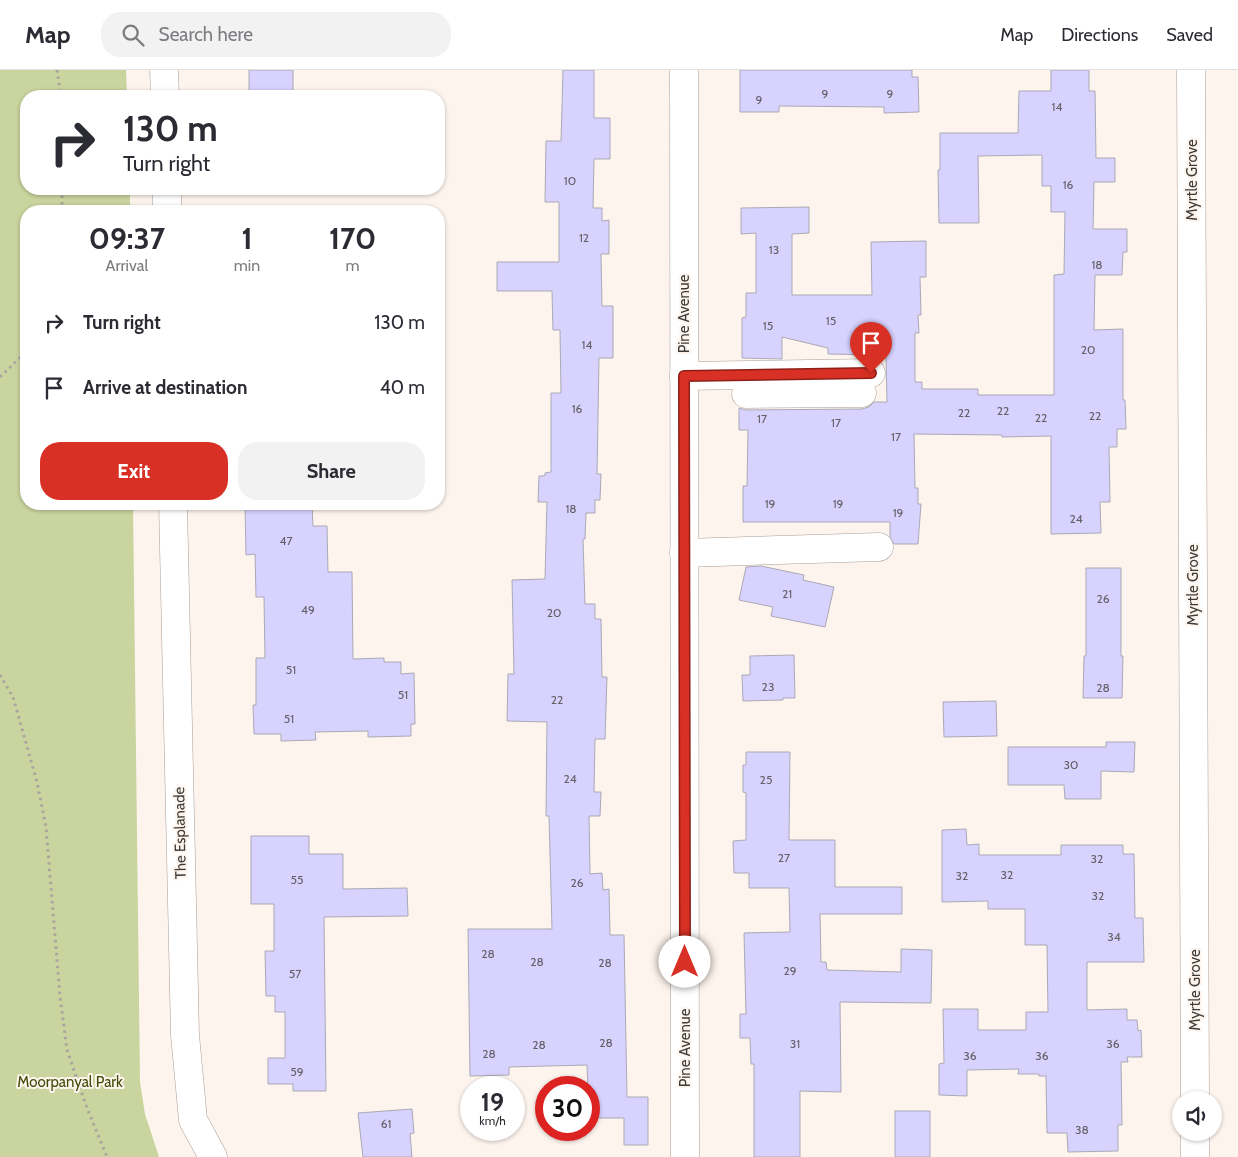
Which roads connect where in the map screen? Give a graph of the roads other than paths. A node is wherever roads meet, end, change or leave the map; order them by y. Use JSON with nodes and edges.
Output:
{"nodes":[{"id":1,"x":164,"y":70,"type":"edge"},
{"id":2,"x":684,"y":70,"type":"edge"},
{"id":3,"x":1191,"y":70,"type":"edge"},
{"id":4,"x":164,"y":90,"type":"edge"},
{"id":5,"x":866,"y":383,"type":"dead end"},
{"id":6,"x":684,"y":385,"type":"junction"},
{"id":7,"x":173,"y":510,"type":"edge"},
{"id":8,"x":879,"y":547,"type":"dead end"},
{"id":9,"x":684,"y":553,"type":"junction"},
{"id":10,"x":1195,"y":1091,"type":"edge"},
{"id":11,"x":1195,"y":1141,"type":"edge"},
{"id":12,"x":213,"y":1157,"type":"edge"},
{"id":13,"x":685,"y":1157,"type":"edge"},
{"id":14,"x":1195,"y":1157,"type":"edge"}],
"edges":[{"from":1,"to":4,"type":"street"},
{"from":2,"to":6,"type":"street","name":"Pine Avenue"},
{"from":3,"to":10,"type":"street","name":"Myrtle Grove"},
{"from":5,"to":6,"type":"street"},
{"from":6,"to":9,"type":"street","name":"Pine Avenue"},
{"from":7,"to":12,"type":"street","name":"The Esplanade"},
{"from":8,"to":9,"type":"street"},
{"from":9,"to":13,"type":"street","name":"Pine Avenue"},
{"from":11,"to":14,"type":"street"}]}
